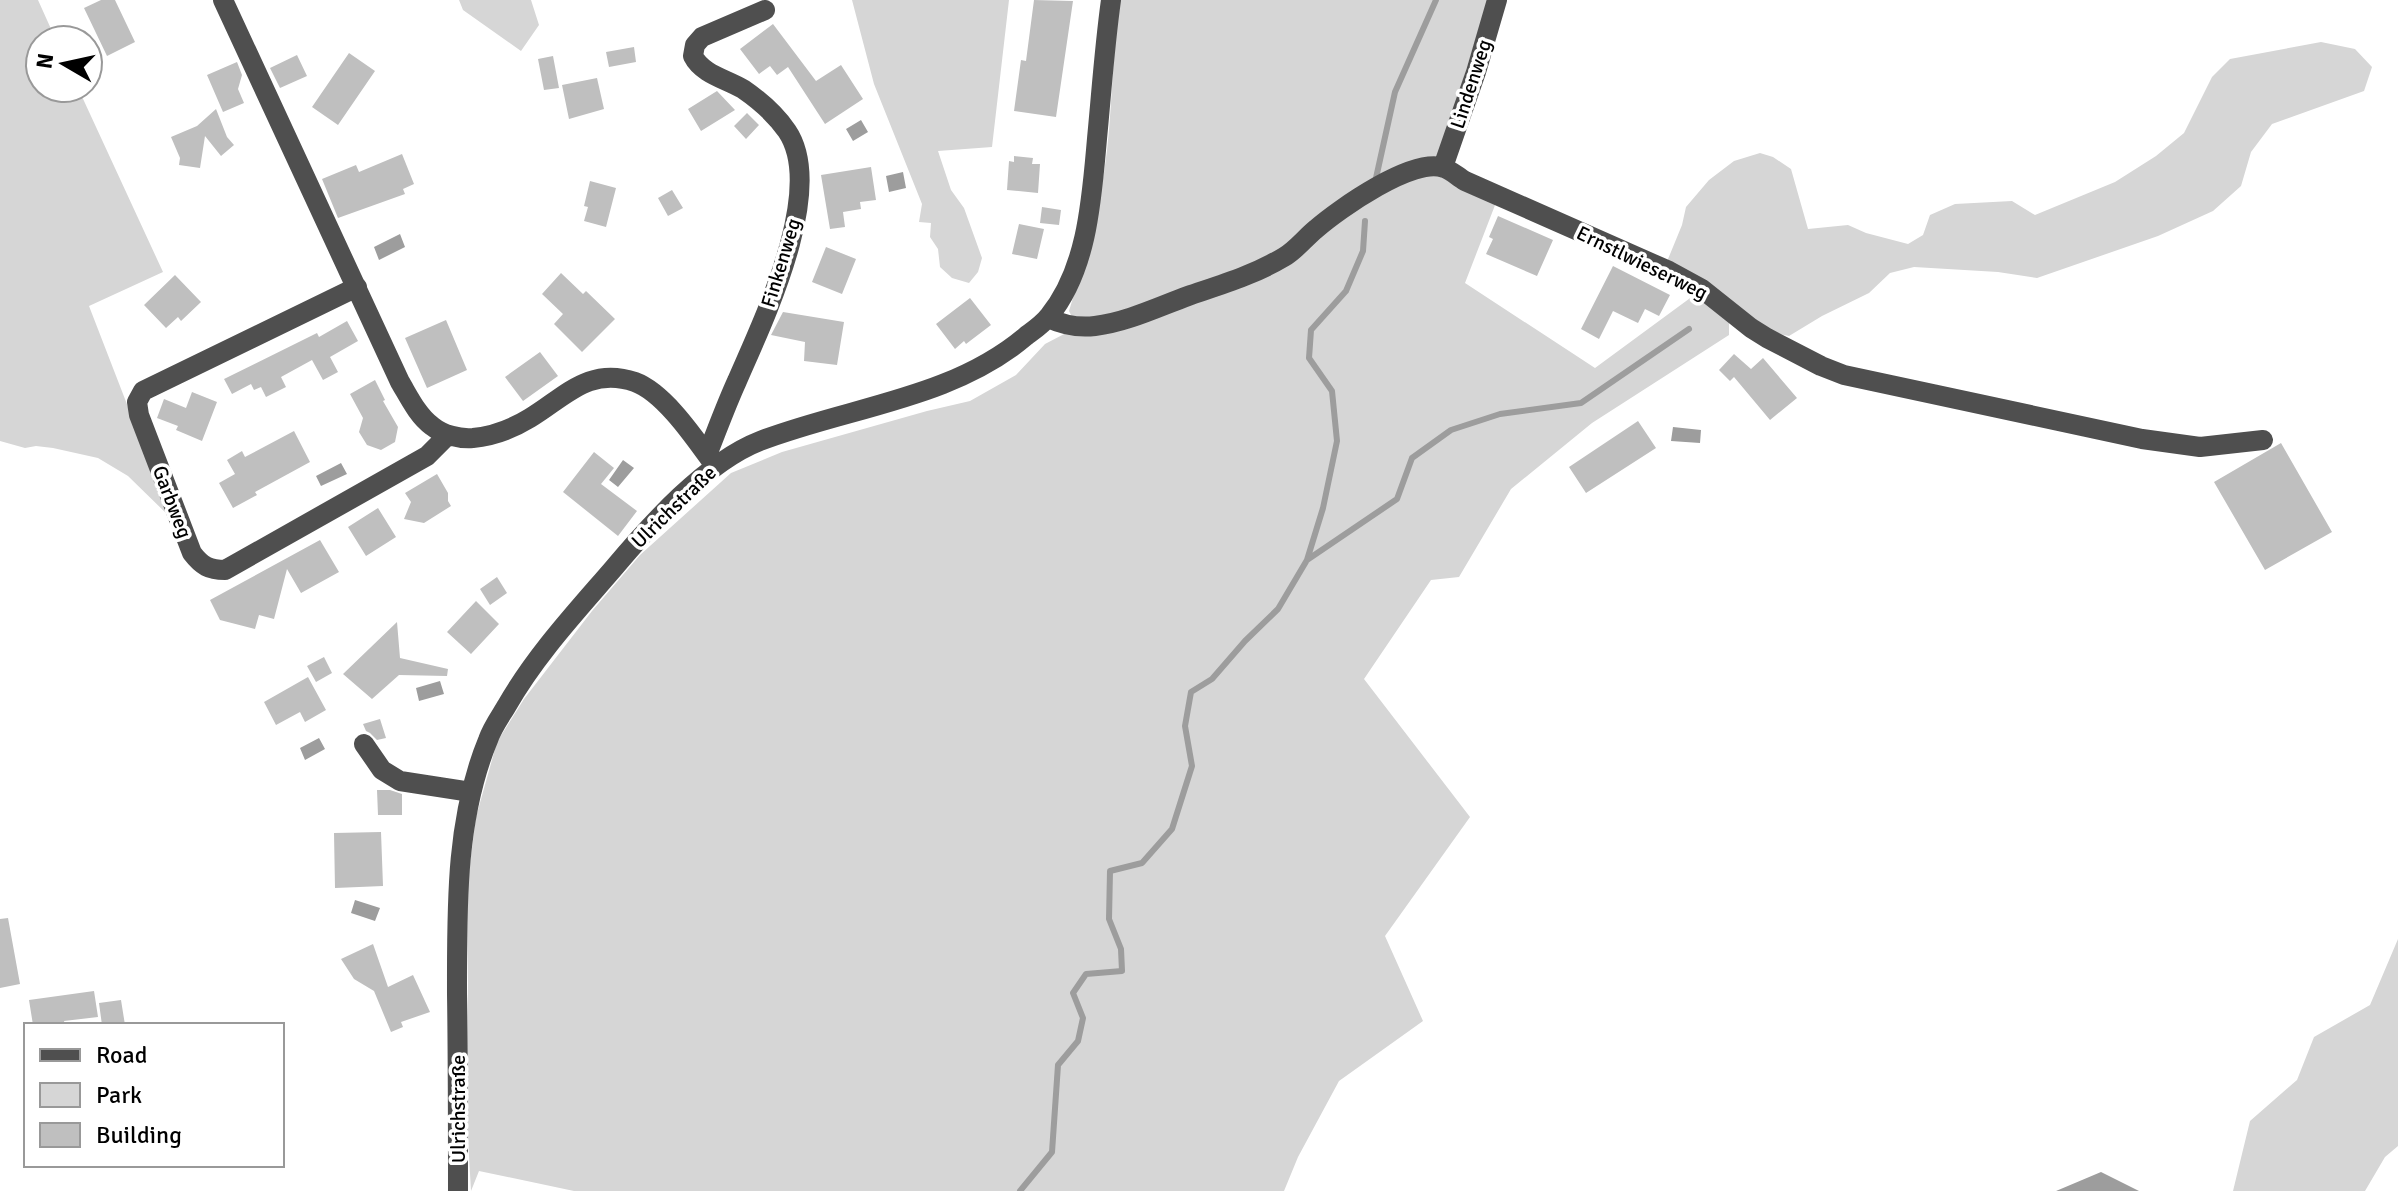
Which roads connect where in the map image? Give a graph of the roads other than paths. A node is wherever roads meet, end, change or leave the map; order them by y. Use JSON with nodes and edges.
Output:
{"nodes":[{"id":1,"x":223,"y":0,"type":"edge"},
{"id":2,"x":1111,"y":0,"type":"edge"},
{"id":3,"x":1497,"y":0,"type":"edge"},
{"id":4,"x":765,"y":10,"type":"dead end"},
{"id":5,"x":1443,"y":167,"type":"junction"},
{"id":6,"x":357,"y":287,"type":"junction"},
{"id":7,"x":1048,"y":318,"type":"junction"},
{"id":8,"x":448,"y":435,"type":"junction"},
{"id":9,"x":2263,"y":440,"type":"dead end"},
{"id":10,"x":711,"y":460,"type":"junction"},
{"id":11,"x":364,"y":744,"type":"dead end"},
{"id":12,"x":471,"y":792,"type":"junction"},
{"id":13,"x":458,"y":1191,"type":"edge"}],
"edges":[{"from":1,"to":6,"type":"street"},
{"from":2,"to":7,"type":"street","name":"Ulrichstraße"},
{"from":3,"to":5,"type":"street","name":"Lindenweg"},
{"from":4,"to":10,"type":"street","name":"Finkenweg"},
{"from":5,"to":7,"type":"street"},
{"from":5,"to":9,"type":"street","name":"Ernstlwieserweg"},
{"from":6,"to":8,"type":"street"},
{"from":6,"to":8,"type":"street","name":"Garbweg"},
{"from":7,"to":10,"type":"street","name":"Ulrichstraße"},
{"from":8,"to":10,"type":"street"},
{"from":10,"to":12,"type":"street","name":"Ulrichstraße"},
{"from":11,"to":12,"type":"street"},
{"from":12,"to":13,"type":"street","name":"Ulrichstraße"}]}
